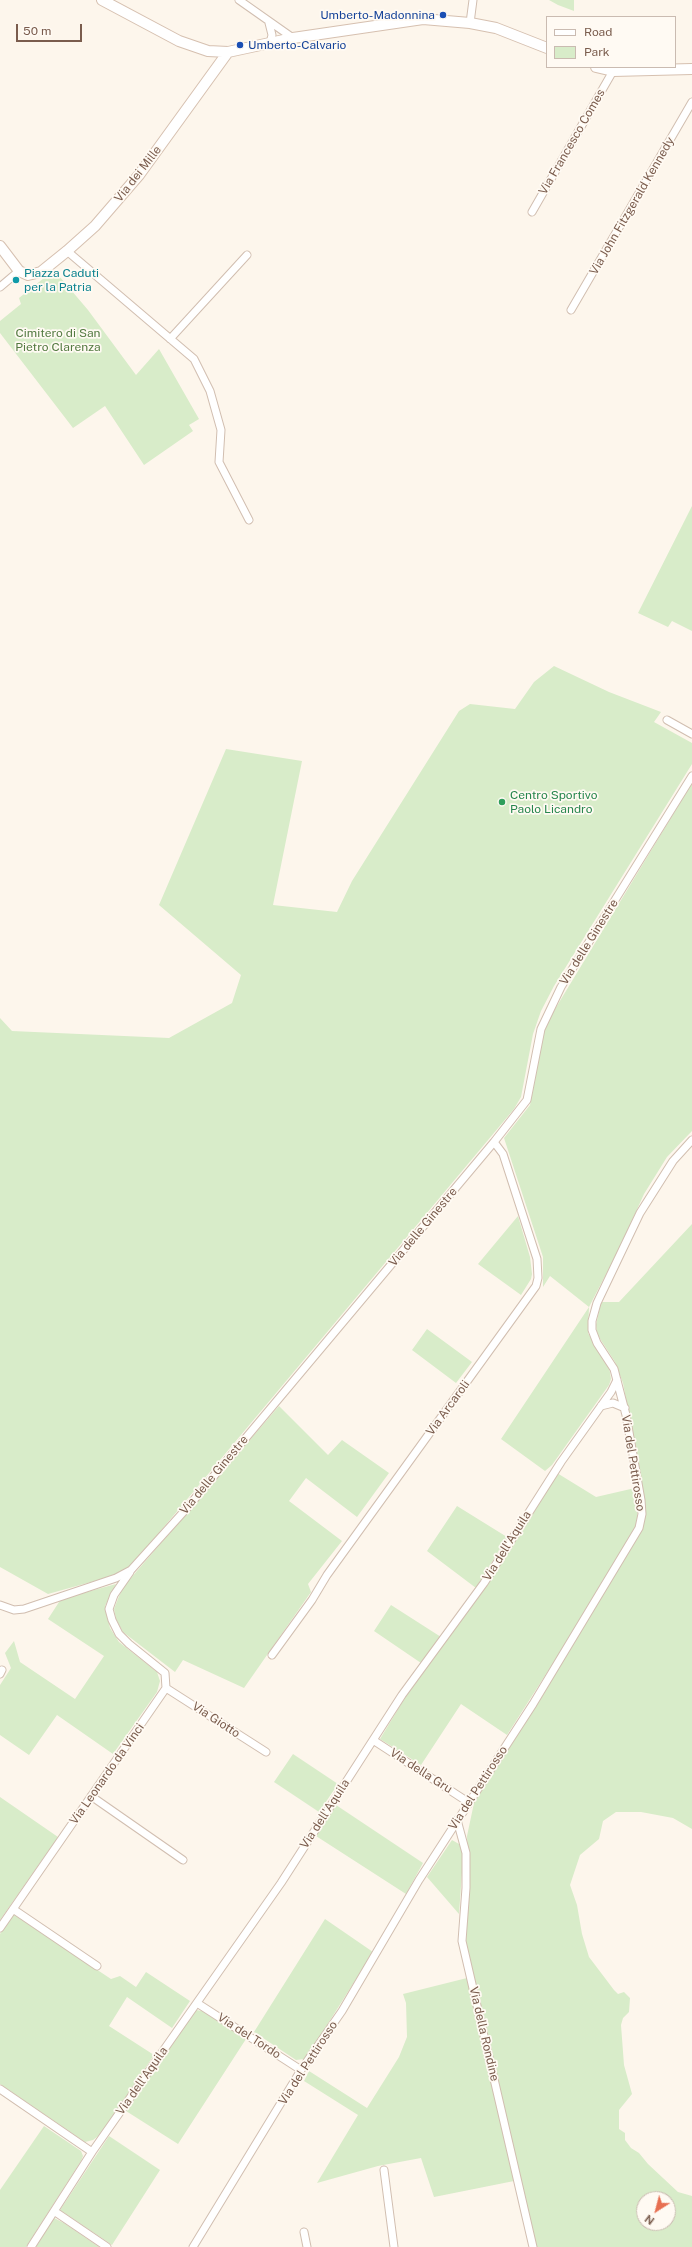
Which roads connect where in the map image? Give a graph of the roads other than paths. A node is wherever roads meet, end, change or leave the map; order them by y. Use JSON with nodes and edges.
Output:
{"nodes":[{"id":1,"x":102,"y":0,"type":"edge"},
{"id":2,"x":239,"y":0,"type":"edge"},
{"id":3,"x":473,"y":0,"type":"edge"},
{"id":4,"x":269,"y":23,"type":"junction"},
{"id":5,"x":470,"y":23,"type":"junction"},
{"id":6,"x":293,"y":38,"type":"junction"},
{"id":7,"x":270,"y":43,"type":"junction"},
{"id":8,"x":546,"y":48,"type":"edge"},
{"id":9,"x":228,"y":52,"type":"junction"},
{"id":10,"x":600,"y":68,"type":"edge"},
{"id":11,"x":624,"y":69,"type":"edge"},
{"id":12,"x":692,"y":69,"type":"edge"},
{"id":13,"x":613,"y":71,"type":"junction"},
{"id":14,"x":692,"y":102,"type":"edge"},
{"id":15,"x":532,"y":212,"type":"dead end"},
{"id":16,"x":0,"y":246,"type":"edge"},
{"id":17,"x":67,"y":251,"type":"junction"},
{"id":18,"x":247,"y":255,"type":"dead end"},
{"id":19,"x":23,"y":273,"type":"junction"},
{"id":20,"x":1,"y":283,"type":"edge"},
{"id":21,"x":571,"y":310,"type":"dead end"},
{"id":22,"x":170,"y":338,"type":"junction"},
{"id":23,"x":249,"y":520,"type":"dead end"},
{"id":24,"x":667,"y":720,"type":"dead end"},
{"id":25,"x":692,"y":734,"type":"edge"},
{"id":26,"x":692,"y":776,"type":"edge"},
{"id":27,"x":692,"y":1140,"type":"edge"},
{"id":28,"x":494,"y":1142,"type":"junction"},
{"id":29,"x":617,"y":1380,"type":"junction"},
{"id":30,"x":600,"y":1406,"type":"junction"},
{"id":31,"x":625,"y":1408,"type":"junction"},
{"id":32,"x":131,"y":1570,"type":"junction"},
{"id":33,"x":0,"y":1605,"type":"edge"},
{"id":34,"x":272,"y":1655,"type":"dead end"},
{"id":35,"x":166,"y":1688,"type":"junction"},
{"id":36,"x":373,"y":1740,"type":"junction"},
{"id":37,"x":266,"y":1752,"type":"dead end"},
{"id":38,"x":91,"y":1796,"type":"junction"},
{"id":39,"x":468,"y":1802,"type":"junction"},
{"id":40,"x":457,"y":1820,"type":"junction"},
{"id":41,"x":183,"y":1860,"type":"dead end"},
{"id":42,"x":13,"y":1909,"type":"junction"},
{"id":43,"x":0,"y":1928,"type":"edge"},
{"id":44,"x":97,"y":1966,"type":"dead end"},
{"id":45,"x":197,"y":2002,"type":"junction"},
{"id":46,"x":301,"y":2070,"type":"junction"},
{"id":47,"x":0,"y":2089,"type":"edge"},
{"id":48,"x":92,"y":2152,"type":"junction"},
{"id":49,"x":384,"y":2170,"type":"dead end"},
{"id":50,"x":54,"y":2211,"type":"junction"},
{"id":51,"x":304,"y":2232,"type":"dead end"},
{"id":52,"x":31,"y":2247,"type":"edge"},
{"id":53,"x":107,"y":2247,"type":"edge"},
{"id":54,"x":193,"y":2247,"type":"edge"},
{"id":55,"x":307,"y":2247,"type":"edge"},
{"id":56,"x":394,"y":2247,"type":"edge"},
{"id":57,"x":533,"y":2247,"type":"edge"}],
"edges":[{"from":1,"to":9,"type":"main road"},
{"from":2,"to":4,"type":"street"},
{"from":3,"to":5,"type":"street"},
{"from":4,"to":6,"type":"street"},
{"from":4,"to":7,"type":"street"},
{"from":5,"to":6,"type":"main road"},
{"from":5,"to":8,"type":"main road"},
{"from":6,"to":7,"type":"main road"},
{"from":7,"to":9,"type":"main road"},
{"from":9,"to":17,"type":"main road","name":"Via dei Mille"},
{"from":10,"to":13,"type":"main road"},
{"from":11,"to":12,"type":"main road"},
{"from":11,"to":13,"type":"main road"},
{"from":13,"to":15,"type":"street","name":"Via Francesco Comes"},
{"from":14,"to":21,"type":"street","name":"Via John Fitzgerald Kennedy"},
{"from":16,"to":19,"type":"main road"},
{"from":17,"to":19,"type":"main road","name":"Via dei Mille"},
{"from":17,"to":22,"type":"street"},
{"from":18,"to":22,"type":"street"},
{"from":19,"to":20,"type":"street"},
{"from":22,"to":23,"type":"street"},
{"from":24,"to":25,"type":"street"},
{"from":26,"to":28,"type":"street","name":"Via delle Ginestre"},
{"from":27,"to":29,"type":"street","name":"Via del Pettirosso"},
{"from":28,"to":32,"type":"street","name":"Via delle Ginestre"},
{"from":28,"to":34,"type":"street","name":"Via Arcaroli"},
{"from":29,"to":30,"type":"street","name":"Via dell'Aquila"},
{"from":29,"to":31,"type":"street","name":"Via del Pettirosso"},
{"from":30,"to":31,"type":"street"},
{"from":30,"to":36,"type":"street","name":"Via dell'Aquila"},
{"from":31,"to":39,"type":"street","name":"Via del Pettirosso"},
{"from":32,"to":33,"type":"street","name":"Via delle Ginestre"},
{"from":32,"to":35,"type":"street"},
{"from":35,"to":37,"type":"street","name":"Via Giotto"},
{"from":35,"to":38,"type":"street","name":"Via Leonardo da Vinci"},
{"from":36,"to":39,"type":"street","name":"Via della Gru"},
{"from":36,"to":45,"type":"street","name":"Via dell'Aquila"},
{"from":38,"to":41,"type":"street"},
{"from":38,"to":42,"type":"street","name":"Via Leonardo da Vinci"},
{"from":39,"to":40,"type":"street","name":"Via del Pettirosso"},
{"from":40,"to":46,"type":"street","name":"Via del Pettirosso"},
{"from":40,"to":57,"type":"street","name":"Via della Rondine"},
{"from":42,"to":43,"type":"street","name":"Via Leonardo da Vinci"},
{"from":42,"to":44,"type":"street"},
{"from":45,"to":46,"type":"street","name":"Via del Tordo"},
{"from":45,"to":48,"type":"street","name":"Via dell'Aquila"},
{"from":46,"to":54,"type":"street","name":"Via del Pettirosso"},
{"from":47,"to":48,"type":"street"},
{"from":48,"to":50,"type":"street","name":"Via dell'Aquila"},
{"from":49,"to":56,"type":"street"},
{"from":50,"to":52,"type":"street","name":"Via dell'Aquila"},
{"from":50,"to":53,"type":"street"},
{"from":51,"to":55,"type":"street"}]}
